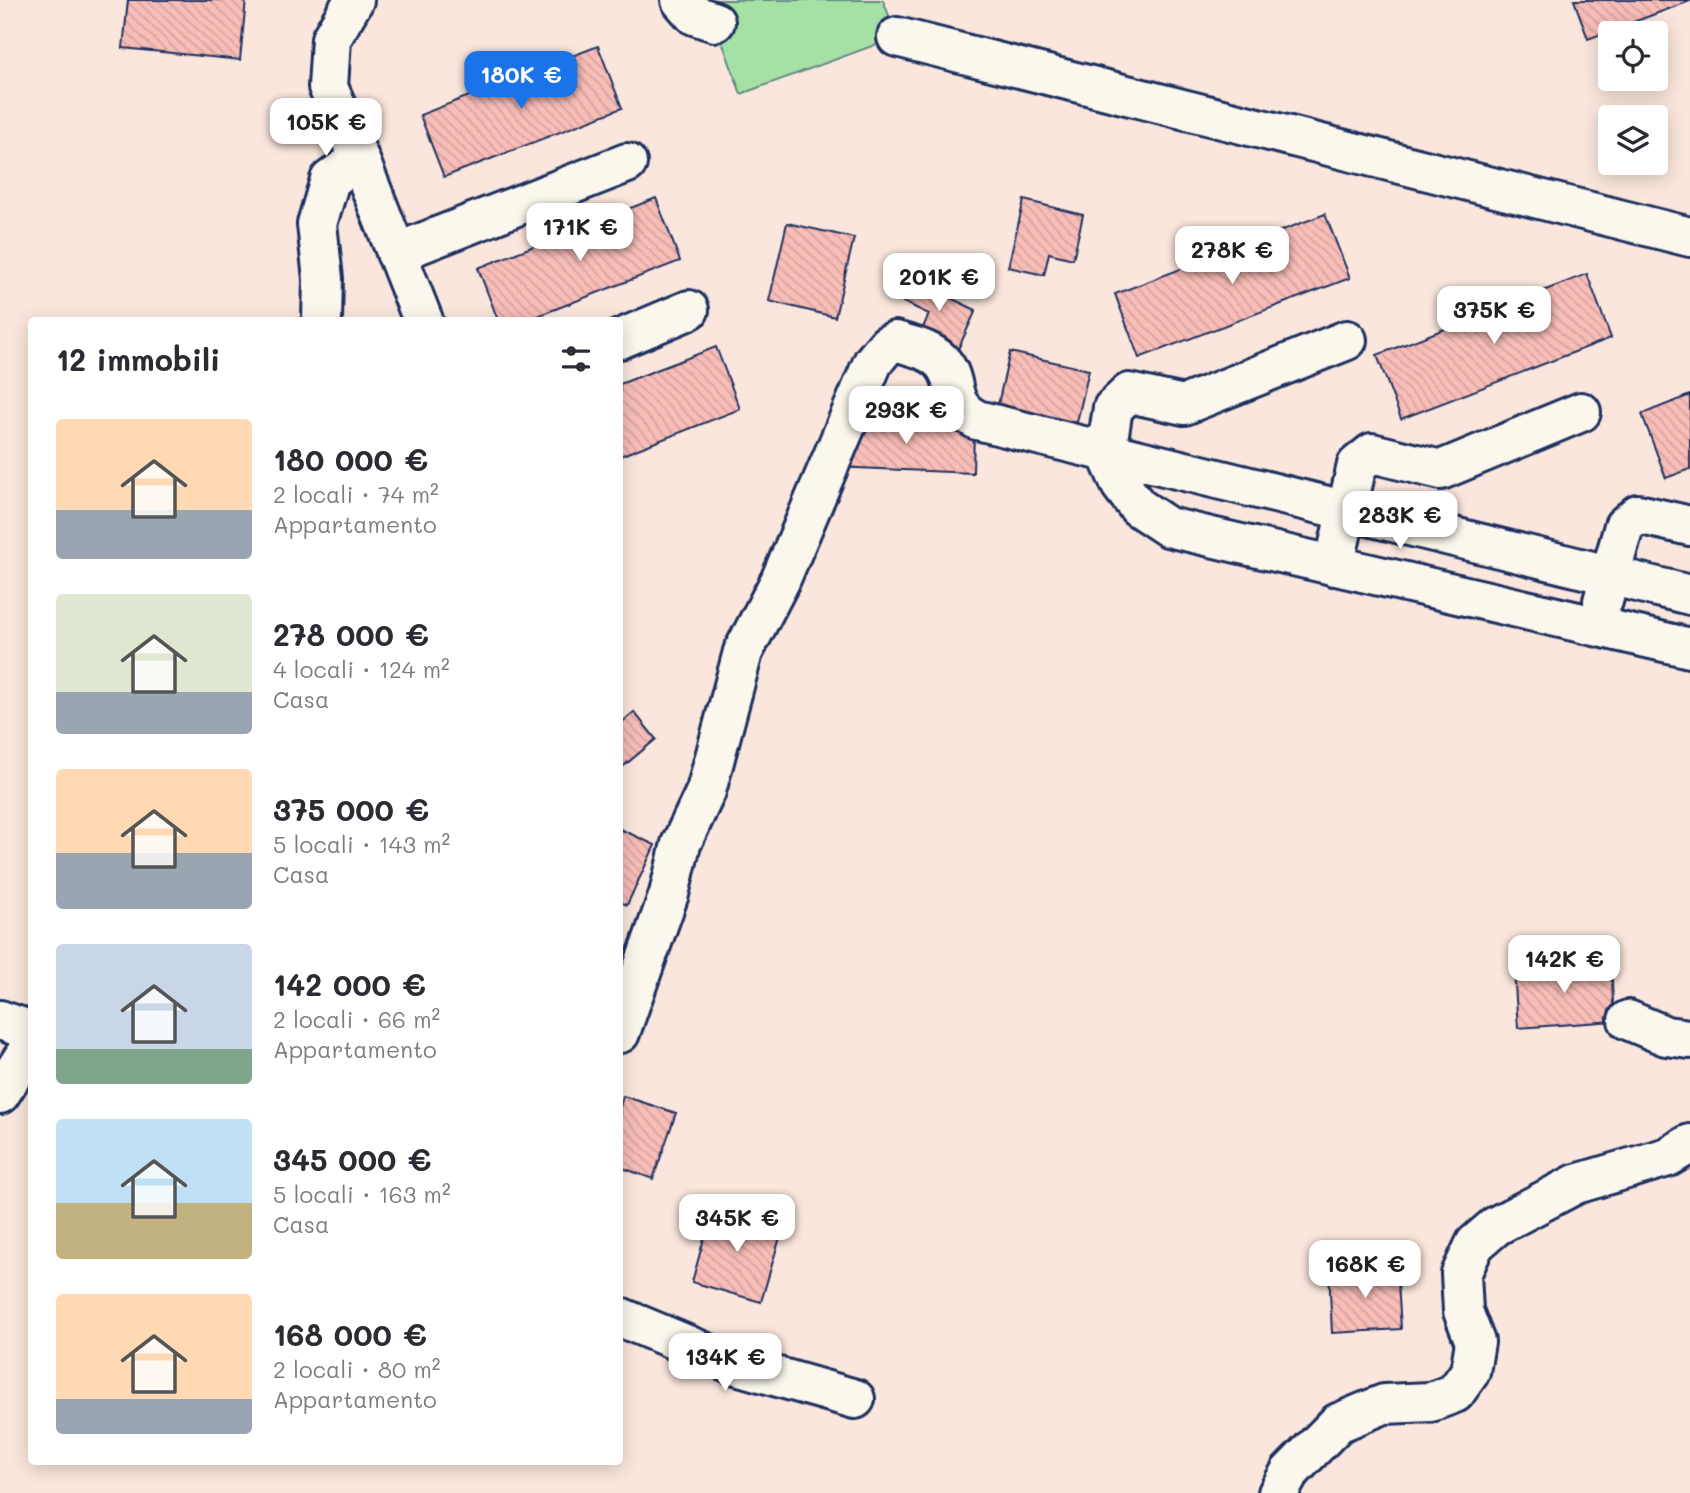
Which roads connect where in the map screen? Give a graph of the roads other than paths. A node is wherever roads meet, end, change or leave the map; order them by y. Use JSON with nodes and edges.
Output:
{"nodes":[{"id":1,"x":355,"y":0,"type":"edge"},
{"id":2,"x":681,"y":0,"type":"edge"},
{"id":3,"x":715,"y":22,"type":"dead end"},
{"id":4,"x":897,"y":37,"type":"dead end"},
{"id":5,"x":359,"y":158,"type":"junction"},
{"id":6,"x":627,"y":163,"type":"dead end"},
{"id":7,"x":1690,"y":237,"type":"edge"},
{"id":8,"x":397,"y":254,"type":"junction"},
{"id":9,"x":689,"y":310,"type":"dead end"},
{"id":10,"x":322,"y":317,"type":"edge"},
{"id":11,"x":422,"y":317,"type":"edge"},
{"id":12,"x":623,"y":338,"type":"edge"},
{"id":13,"x":1348,"y":340,"type":"dead end"},
{"id":14,"x":1581,"y":412,"type":"dead end"},
{"id":15,"x":1106,"y":452,"type":"junction"},
{"id":16,"x":1348,"y":511,"type":"junction"},
{"id":17,"x":1690,"y":526,"type":"edge"},
{"id":18,"x":1334,"y":566,"type":"junction"},
{"id":19,"x":1611,"y":576,"type":"junction"},
{"id":20,"x":1690,"y":596,"type":"edge"},
{"id":21,"x":1596,"y":626,"type":"junction"},
{"id":22,"x":1690,"y":648,"type":"edge"},
{"id":23,"x":0,"y":1020,"type":"edge"},
{"id":24,"x":1628,"y":1020,"type":"dead end"},
{"id":25,"x":623,"y":1024,"type":"edge"},
{"id":26,"x":28,"y":1030,"type":"edge"},
{"id":27,"x":1690,"y":1039,"type":"edge"},
{"id":28,"x":28,"y":1050,"type":"edge"},
{"id":29,"x":0,"y":1094,"type":"edge"},
{"id":30,"x":1690,"y":1144,"type":"edge"},
{"id":31,"x":623,"y":1318,"type":"edge"},
{"id":32,"x":855,"y":1399,"type":"dead end"},
{"id":33,"x":1278,"y":1493,"type":"edge"}],
"edges":[{"from":1,"to":5,"type":"street"},
{"from":2,"to":3,"type":"street"},
{"from":4,"to":7,"type":"street"},
{"from":5,"to":8,"type":"street"},
{"from":5,"to":10,"type":"street"},
{"from":6,"to":8,"type":"street"},
{"from":8,"to":11,"type":"street"},
{"from":9,"to":12,"type":"street"},
{"from":13,"to":15,"type":"street"},
{"from":14,"to":16,"type":"street"},
{"from":15,"to":16,"type":"street"},
{"from":15,"to":18,"type":"street"},
{"from":15,"to":25,"type":"street"},
{"from":16,"to":18,"type":"street"},
{"from":16,"to":19,"type":"street"},
{"from":17,"to":19,"type":"street"},
{"from":18,"to":21,"type":"street"},
{"from":19,"to":20,"type":"street"},
{"from":19,"to":21,"type":"street"},
{"from":21,"to":22,"type":"street"},
{"from":23,"to":26,"type":"street"},
{"from":24,"to":27,"type":"street"},
{"from":28,"to":29,"type":"street"},
{"from":30,"to":33,"type":"street"},
{"from":31,"to":32,"type":"street"}]}
